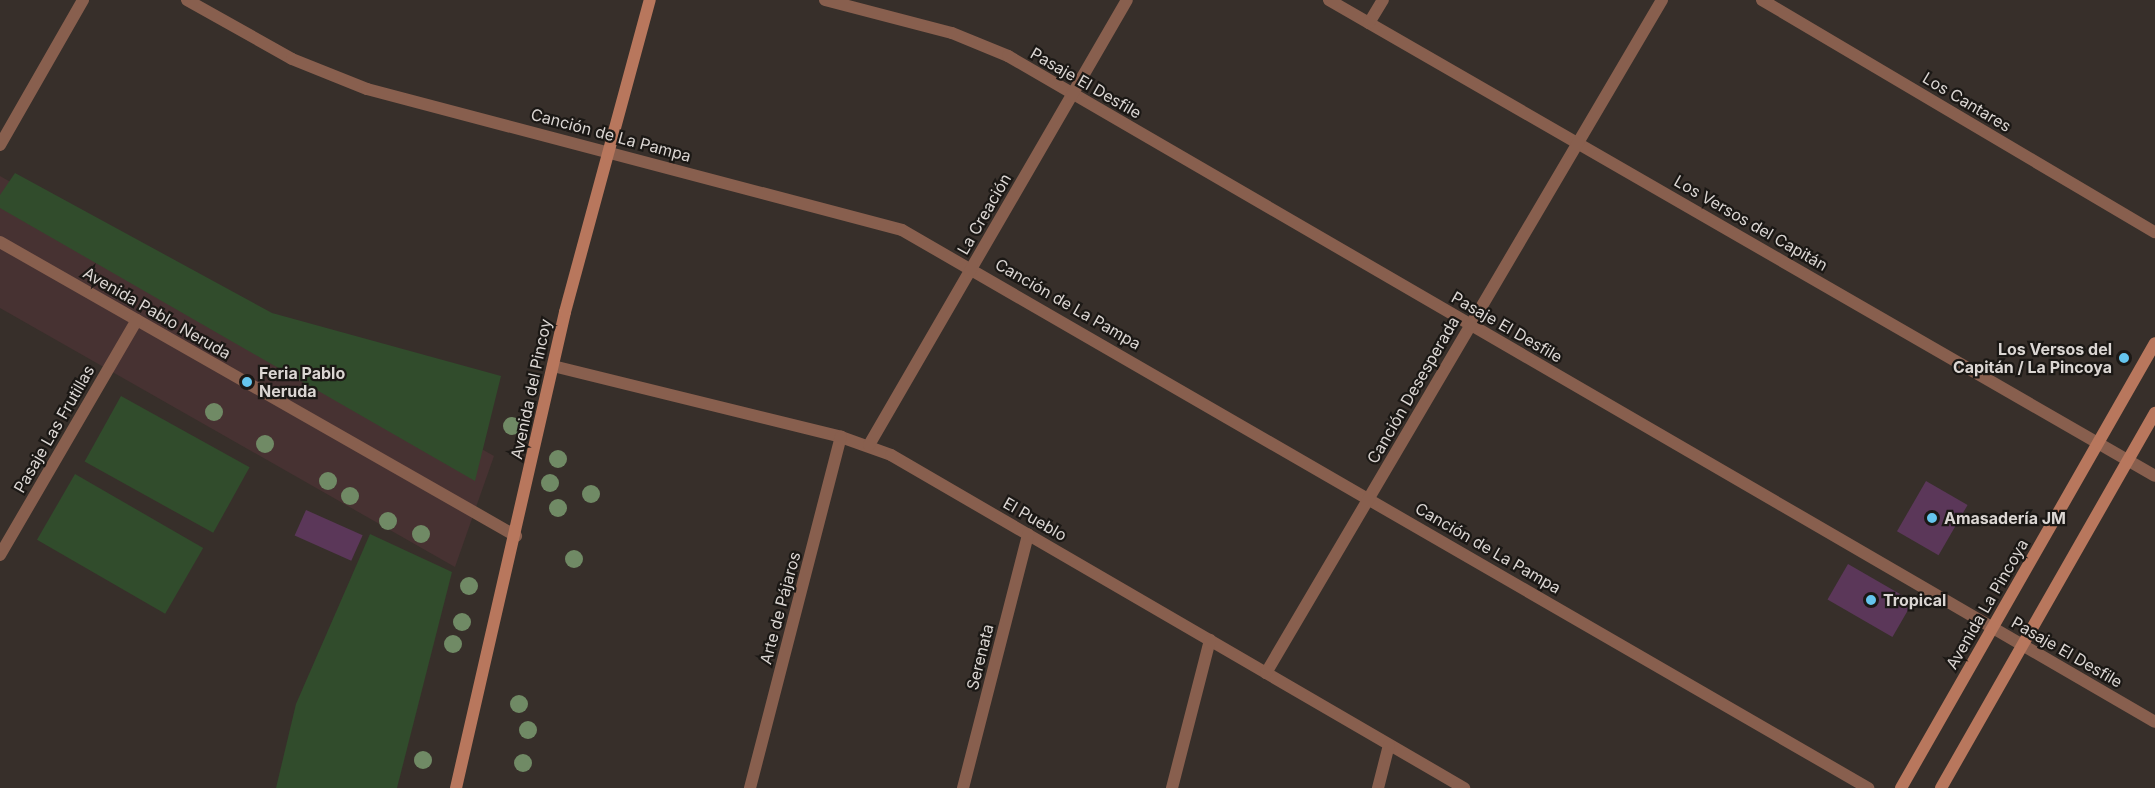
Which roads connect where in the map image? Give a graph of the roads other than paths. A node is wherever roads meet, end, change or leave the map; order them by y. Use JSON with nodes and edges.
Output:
{"nodes":[{"id":1,"x":83,"y":0,"type":"edge"},
{"id":2,"x":187,"y":0,"type":"edge"},
{"id":3,"x":650,"y":0,"type":"edge"},
{"id":4,"x":825,"y":0,"type":"edge"},
{"id":5,"x":1127,"y":0,"type":"edge"},
{"id":6,"x":1329,"y":0,"type":"edge"},
{"id":7,"x":1383,"y":0,"type":"edge"},
{"id":8,"x":1662,"y":0,"type":"edge"},
{"id":9,"x":1762,"y":0,"type":"edge"},
{"id":10,"x":1370,"y":23,"type":"junction"},
{"id":11,"x":1072,"y":94,"type":"junction"},
{"id":12,"x":1578,"y":143,"type":"junction"},
{"id":13,"x":0,"y":145,"type":"edge"},
{"id":14,"x":610,"y":152,"type":"junction"},
{"id":15,"x":2155,"y":232,"type":"edge"},
{"id":16,"x":0,"y":242,"type":"edge"},
{"id":17,"x":972,"y":267,"type":"junction"},
{"id":18,"x":137,"y":320,"type":"junction"},
{"id":19,"x":1471,"y":325,"type":"junction"},
{"id":20,"x":2155,"y":343,"type":"edge"},
{"id":21,"x":553,"y":366,"type":"junction"},
{"id":22,"x":2155,"y":413,"type":"edge"},
{"id":23,"x":842,"y":437,"type":"junction"},
{"id":24,"x":2098,"y":442,"type":"junction"},
{"id":25,"x":869,"y":445,"type":"junction"},
{"id":26,"x":2128,"y":460,"type":"junction"},
{"id":27,"x":2155,"y":476,"type":"edge"},
{"id":28,"x":1369,"y":498,"type":"junction"},
{"id":29,"x":1028,"y":534,"type":"junction"},
{"id":30,"x":516,"y":537,"type":"junction"},
{"id":31,"x":0,"y":555,"type":"edge"},
{"id":32,"x":1993,"y":627,"type":"junction"},
{"id":33,"x":1210,"y":640,"type":"junction"},
{"id":34,"x":2023,"y":645,"type":"junction"},
{"id":35,"x":1266,"y":673,"type":"junction"},
{"id":36,"x":2155,"y":722,"type":"edge"},
{"id":37,"x":1389,"y":745,"type":"junction"},
{"id":38,"x":456,"y":788,"type":"edge"},
{"id":39,"x":750,"y":788,"type":"edge"},
{"id":40,"x":963,"y":788,"type":"edge"},
{"id":41,"x":1172,"y":788,"type":"edge"},
{"id":42,"x":1378,"y":788,"type":"edge"},
{"id":43,"x":1464,"y":788,"type":"edge"},
{"id":44,"x":1868,"y":788,"type":"edge"},
{"id":45,"x":1901,"y":788,"type":"edge"},
{"id":46,"x":1941,"y":788,"type":"edge"}],
"edges":[{"from":1,"to":13,"type":"street"},
{"from":2,"to":14,"type":"street","name":"Canción de La Pampa"},
{"from":3,"to":14,"type":"street","name":"Avenida del Pincoy"},
{"from":4,"to":11,"type":"street","name":"Pasaje El Desfile"},
{"from":5,"to":11,"type":"street","name":"La Creación"},
{"from":6,"to":10,"type":"street","name":"Los Versos del Capitán"},
{"from":7,"to":10,"type":"street"},
{"from":8,"to":12,"type":"street","name":"Canción Desesperada"},
{"from":9,"to":15,"type":"street","name":"Los Cantares"},
{"from":10,"to":12,"type":"street","name":"Los Versos del Capitán"},
{"from":11,"to":17,"type":"street","name":"La Creación"},
{"from":11,"to":19,"type":"street","name":"Pasaje El Desfile"},
{"from":12,"to":19,"type":"street","name":"Canción Desesperada"},
{"from":12,"to":24,"type":"street","name":"Los Versos del Capitán"},
{"from":14,"to":17,"type":"street","name":"Canción de La Pampa"},
{"from":14,"to":21,"type":"street","name":"Avenida del Pincoy"},
{"from":16,"to":18,"type":"street","name":"Avenida Pablo Neruda"},
{"from":17,"to":25,"type":"street","name":"La Creación"},
{"from":17,"to":28,"type":"street","name":"Canción de La Pampa"},
{"from":18,"to":30,"type":"street","name":"Avenida Pablo Neruda"},
{"from":18,"to":31,"type":"street","name":"Pasaje Las Frutillas"},
{"from":19,"to":28,"type":"street","name":"Canción Desesperada"},
{"from":19,"to":32,"type":"street","name":"Pasaje El Desfile"},
{"from":20,"to":24,"type":"street","name":"Avenida La Pincoya"},
{"from":21,"to":23,"type":"street","name":"El Pueblo"},
{"from":21,"to":30,"type":"street","name":"Avenida del Pincoy"},
{"from":22,"to":26,"type":"street"},
{"from":23,"to":25,"type":"street","name":"El Pueblo"},
{"from":23,"to":39,"type":"street","name":"Arte de Pájaros"},
{"from":24,"to":26,"type":"street","name":"Los Versos del Capitán"},
{"from":24,"to":32,"type":"street","name":"Avenida La Pincoya"},
{"from":25,"to":29,"type":"street","name":"El Pueblo"},
{"from":26,"to":27,"type":"street","name":"Los Versos del Capitán"},
{"from":26,"to":34,"type":"street"},
{"from":28,"to":35,"type":"street","name":"Canción Desesperada"},
{"from":28,"to":44,"type":"street","name":"Canción de La Pampa"},
{"from":29,"to":33,"type":"street","name":"El Pueblo"},
{"from":29,"to":40,"type":"street","name":"Serenata"},
{"from":30,"to":38,"type":"street","name":"Avenida del Pincoy"},
{"from":32,"to":34,"type":"street","name":"Pasaje El Desfile"},
{"from":32,"to":45,"type":"street","name":"Avenida La Pincoya"},
{"from":33,"to":35,"type":"street","name":"El Pueblo"},
{"from":33,"to":41,"type":"street"},
{"from":34,"to":36,"type":"street","name":"Pasaje El Desfile"},
{"from":34,"to":46,"type":"street"},
{"from":35,"to":37,"type":"street","name":"El Pueblo"},
{"from":37,"to":42,"type":"street"},
{"from":37,"to":43,"type":"street","name":"El Pueblo"}]}
